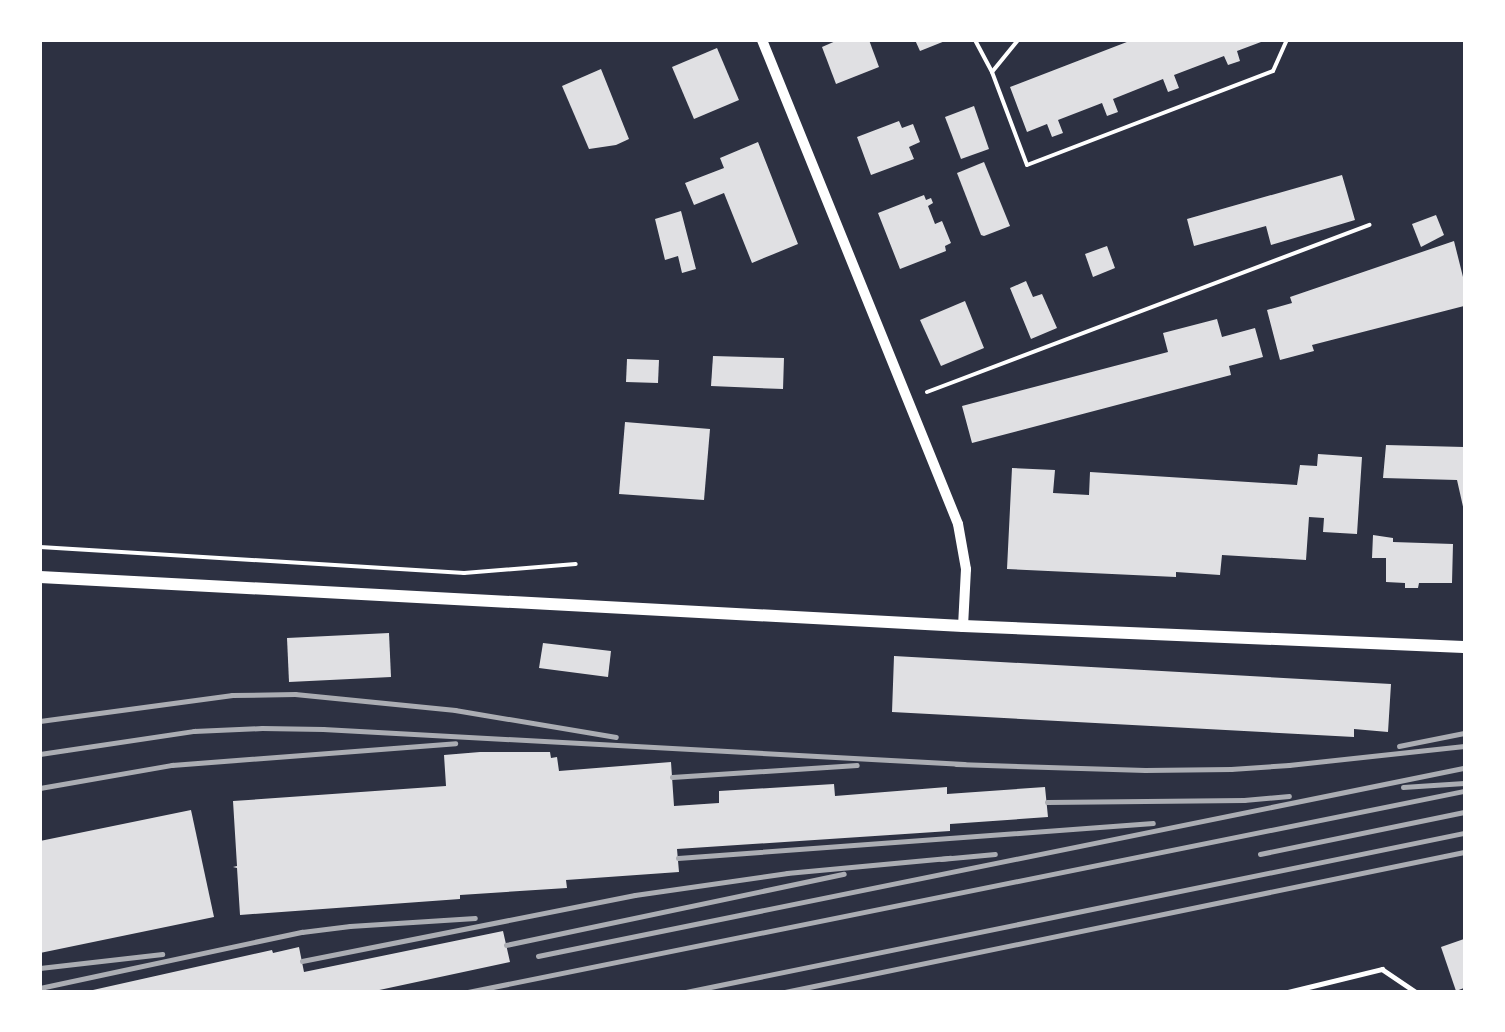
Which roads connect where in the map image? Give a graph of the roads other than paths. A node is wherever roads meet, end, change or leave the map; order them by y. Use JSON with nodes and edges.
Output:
{"nodes":[{"id":1,"x":762,"y":40,"type":"edge"},
{"id":2,"x":40,"y":577,"type":"edge"},
{"id":3,"x":963,"y":626,"type":"junction"},
{"id":4,"x":1464,"y":647,"type":"edge"},
{"id":5,"x":1288,"y":992,"type":"edge"},
{"id":6,"x":1416,"y":992,"type":"edge"}],
"edges":[{"from":1,"to":3,"type":"street"},
{"from":2,"to":3,"type":"main road"},
{"from":3,"to":4,"type":"main road"},
{"from":5,"to":6,"type":"lane"}]}
